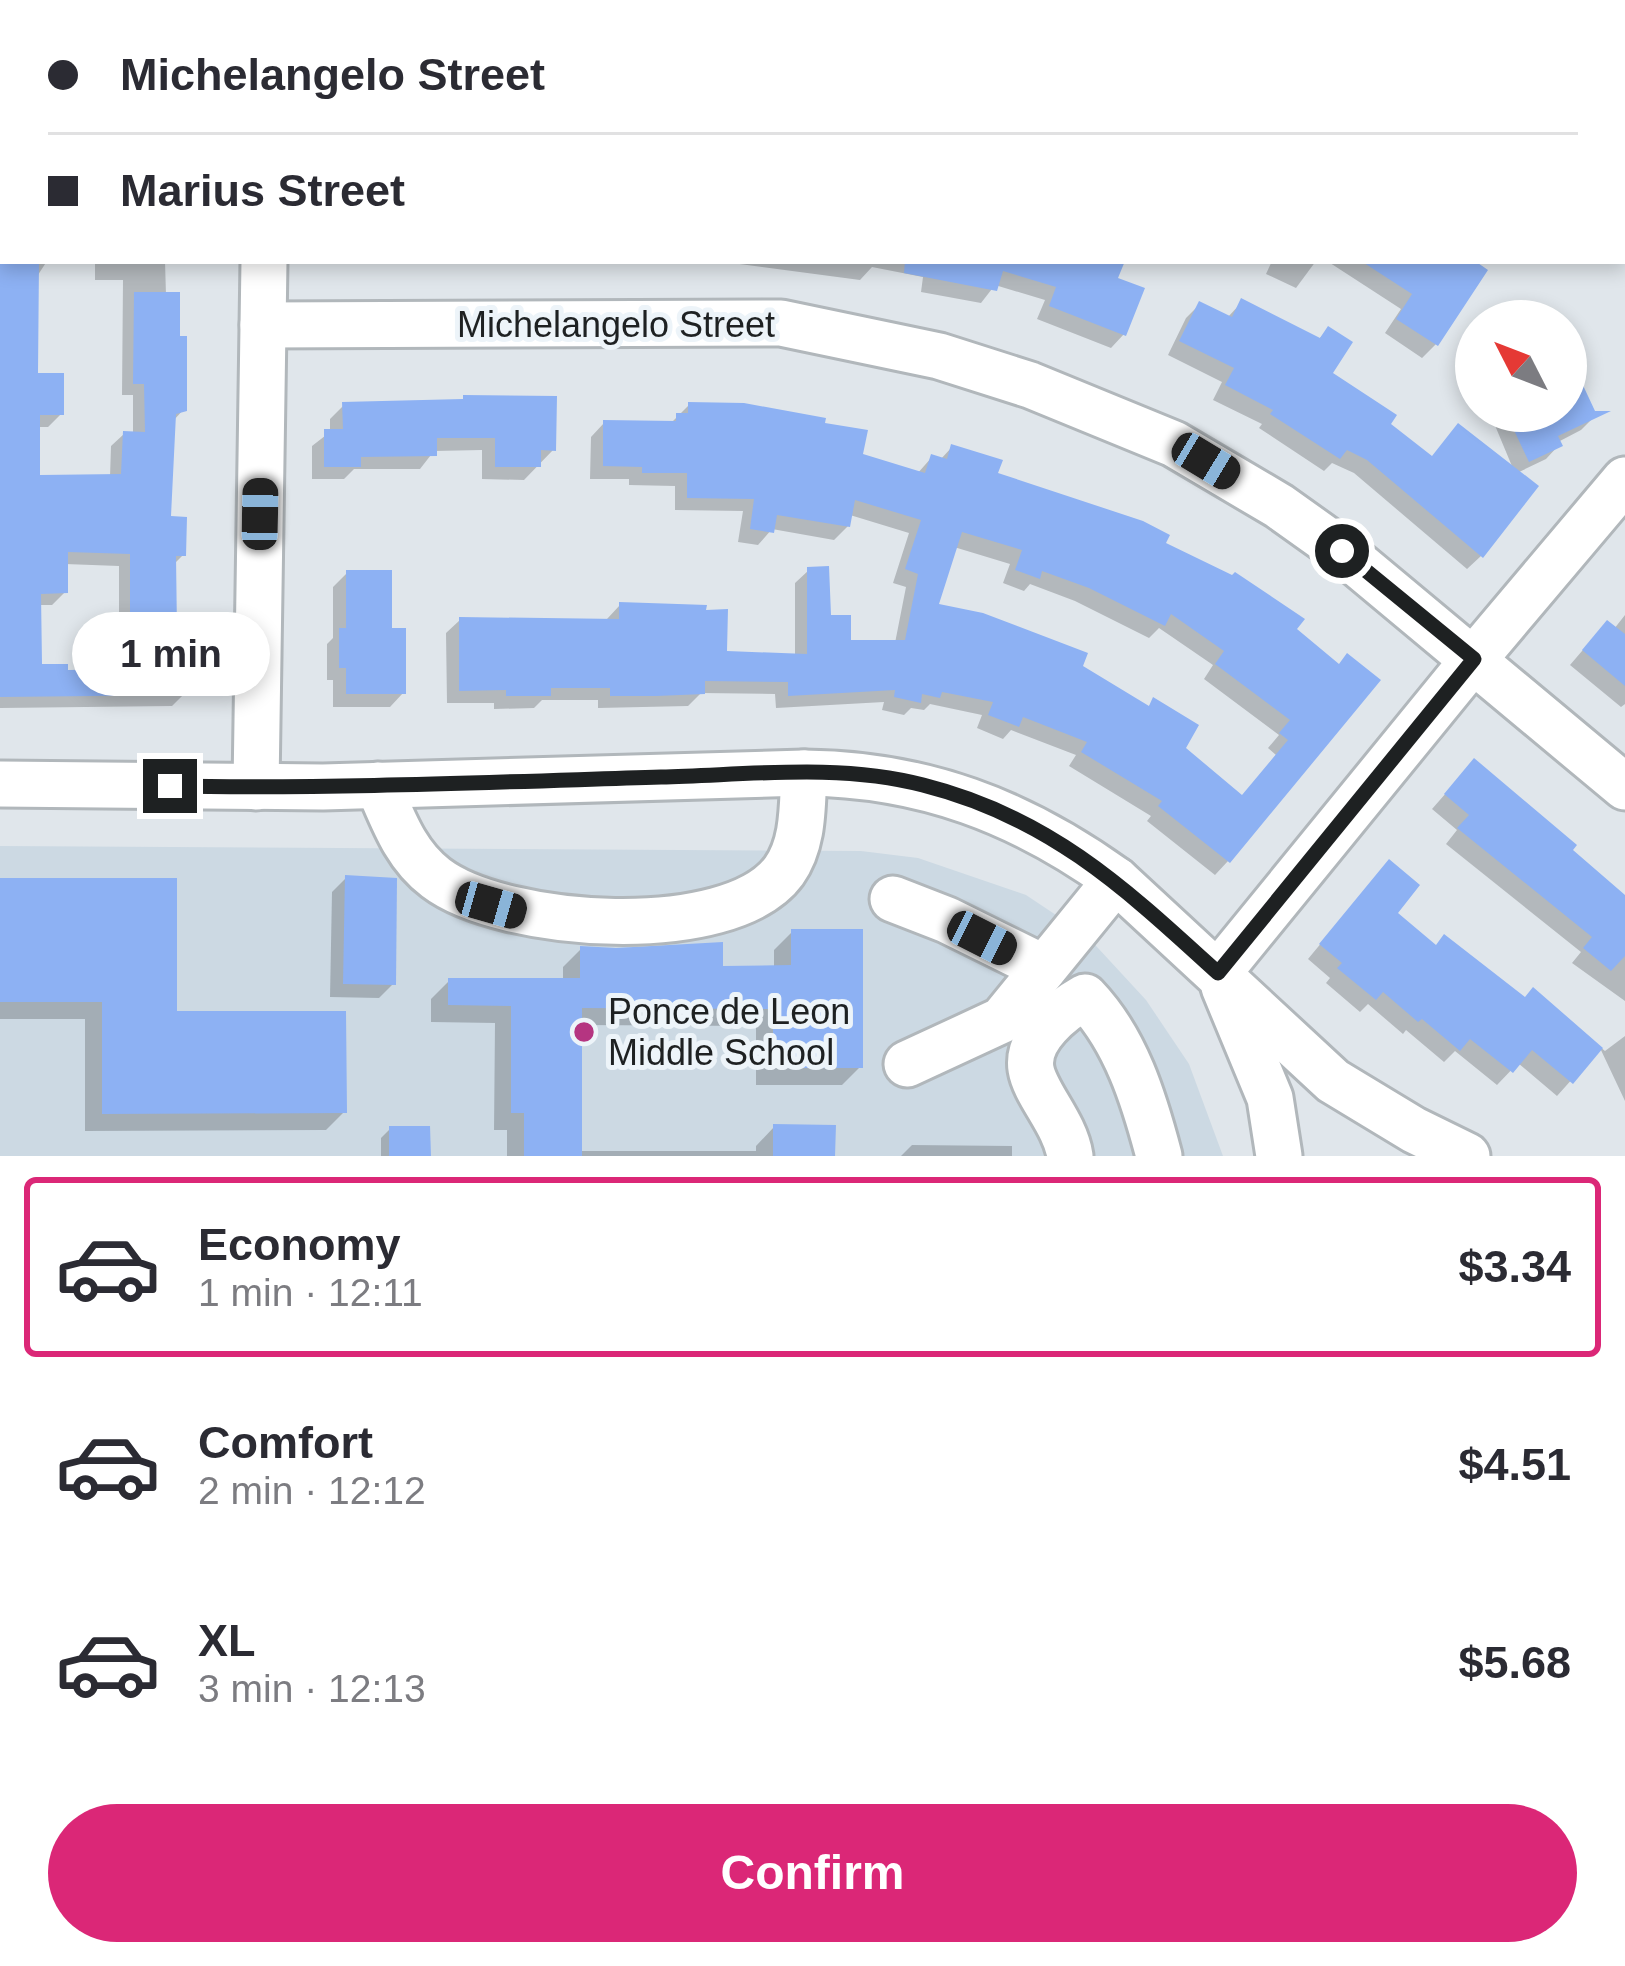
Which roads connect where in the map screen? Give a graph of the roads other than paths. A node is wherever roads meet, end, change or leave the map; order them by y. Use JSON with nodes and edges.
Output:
{"nodes":[{"id":1,"x":263,"y":264,"type":"edge"},
{"id":2,"x":263,"y":325,"type":"junction"},
{"id":3,"x":1625,"y":480,"type":"edge"},
{"id":4,"x":1474,"y":659,"type":"junction"},
{"id":5,"x":804,"y":773,"type":"junction"},
{"id":6,"x":0,"y":784,"type":"edge"},
{"id":7,"x":379,"y":785,"type":"junction"},
{"id":8,"x":256,"y":787,"type":"junction"},
{"id":9,"x":1625,"y":787,"type":"edge"},
{"id":10,"x":1116,"y":880,"type":"junction"},
{"id":11,"x":893,"y":899,"type":"dead end"},
{"id":12,"x":1044,"y":968,"type":"junction"},
{"id":13,"x":1218,"y":973,"type":"junction"},
{"id":14,"x":907,"y":1064,"type":"dead end"},
{"id":15,"x":1070,"y":1156,"type":"edge"},
{"id":16,"x":1159,"y":1156,"type":"edge"},
{"id":17,"x":1279,"y":1156,"type":"edge"},
{"id":18,"x":1467,"y":1156,"type":"edge"}],
"edges":[{"from":1,"to":2,"type":"street"},
{"from":2,"to":4,"type":"street","name":"Michelangelo Street"},
{"from":2,"to":8,"type":"street"},
{"from":3,"to":4,"type":"street"},
{"from":4,"to":9,"type":"street","name":"Michelangelo Street"},
{"from":4,"to":13,"type":"street"},
{"from":5,"to":7,"type":"street"},
{"from":5,"to":7,"type":"street"},
{"from":5,"to":10,"type":"street"},
{"from":6,"to":8,"type":"street"},
{"from":7,"to":8,"type":"street"},
{"from":10,"to":12,"type":"street"},
{"from":10,"to":13,"type":"street"},
{"from":11,"to":12,"type":"street"},
{"from":12,"to":14,"type":"street"},
{"from":13,"to":17,"type":"street"},
{"from":13,"to":18,"type":"street"},
{"from":15,"to":16,"type":"street"}]}
